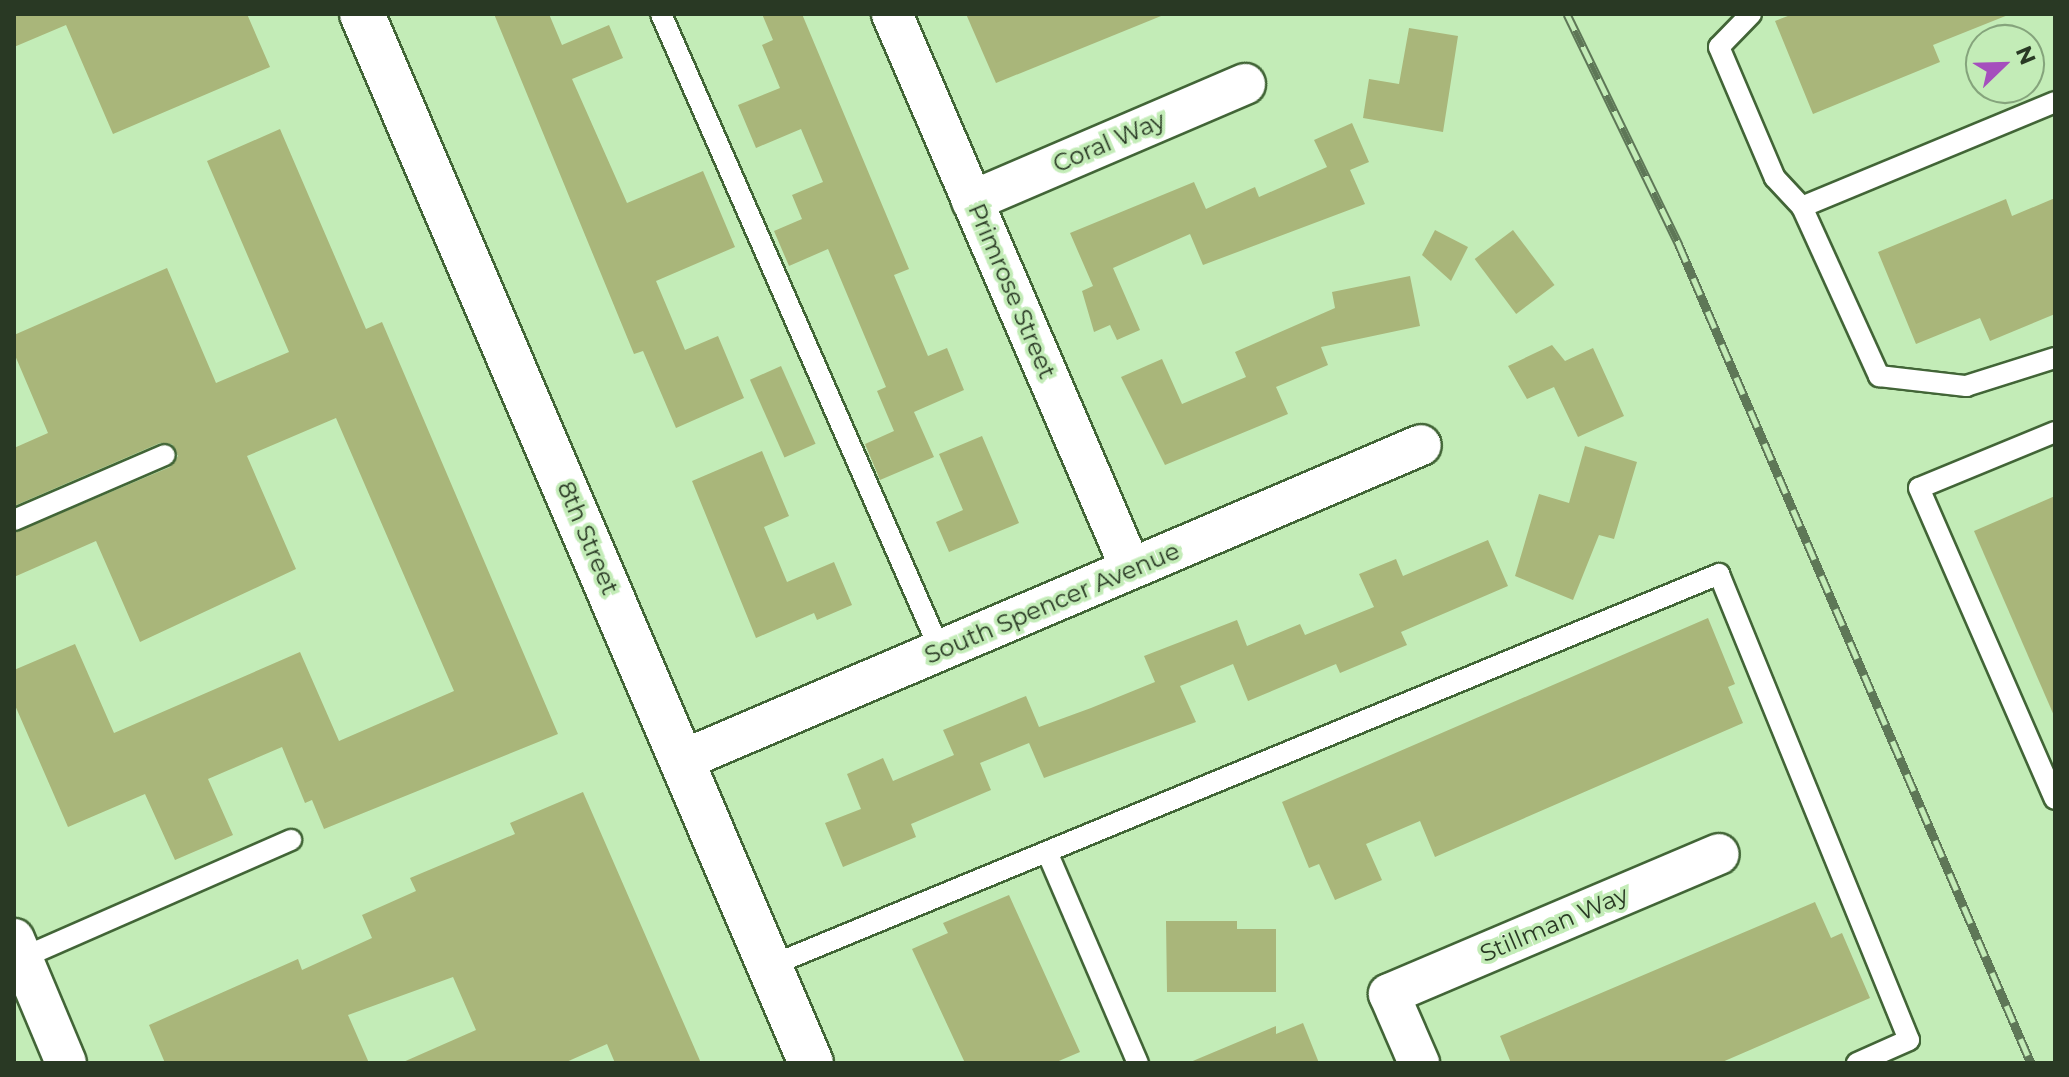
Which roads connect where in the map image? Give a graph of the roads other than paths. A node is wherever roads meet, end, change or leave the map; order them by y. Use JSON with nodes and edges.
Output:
{"nodes":[{"id":1,"x":362,"y":14,"type":"edge"},
{"id":2,"x":661,"y":14,"type":"edge"},
{"id":3,"x":892,"y":14,"type":"edge"},
{"id":4,"x":1751,"y":14,"type":"edge"},
{"id":5,"x":1245,"y":84,"type":"dead end"},
{"id":6,"x":2055,"y":102,"type":"edge"},
{"id":7,"x":972,"y":201,"type":"junction"},
{"id":8,"x":1802,"y":207,"type":"junction"},
{"id":9,"x":2055,"y":358,"type":"edge"},
{"id":10,"x":2055,"y":432,"type":"edge"},
{"id":11,"x":1421,"y":445,"type":"dead end"},
{"id":12,"x":165,"y":455,"type":"dead end"},
{"id":13,"x":14,"y":520,"type":"edge"},
{"id":14,"x":1131,"y":569,"type":"junction"},
{"id":15,"x":940,"y":650,"type":"junction"},
{"id":16,"x":683,"y":760,"type":"junction"},
{"id":17,"x":2055,"y":799,"type":"edge"},
{"id":18,"x":291,"y":840,"type":"dead end"},
{"id":19,"x":1047,"y":852,"type":"junction"},
{"id":20,"x":1719,"y":854,"type":"dead end"},
{"id":21,"x":17,"y":953,"type":"edge"},
{"id":22,"x":770,"y":966,"type":"junction"},
{"id":23,"x":66,"y":1063,"type":"edge"},
{"id":24,"x":811,"y":1063,"type":"edge"},
{"id":25,"x":1138,"y":1063,"type":"edge"},
{"id":26,"x":1419,"y":1063,"type":"edge"},
{"id":27,"x":1857,"y":1063,"type":"edge"}],
"edges":[{"from":1,"to":16,"type":"street","name":"8th Street"},
{"from":2,"to":15,"type":"lane"},
{"from":3,"to":7,"type":"street","name":"Primrose Street"},
{"from":4,"to":8,"type":"lane"},
{"from":5,"to":7,"type":"street","name":"Coral Way"},
{"from":6,"to":8,"type":"lane"},
{"from":7,"to":14,"type":"street","name":"Primrose Street"},
{"from":8,"to":9,"type":"lane"},
{"from":10,"to":17,"type":"lane"},
{"from":11,"to":14,"type":"street","name":"South Spencer Avenue"},
{"from":12,"to":13,"type":"lane"},
{"from":14,"to":15,"type":"street","name":"South Spencer Avenue"},
{"from":15,"to":16,"type":"street","name":"South Spencer Avenue"},
{"from":16,"to":22,"type":"street","name":"8th Street"},
{"from":18,"to":21,"type":"lane"},
{"from":19,"to":22,"type":"lane"},
{"from":19,"to":25,"type":"lane"},
{"from":19,"to":27,"type":"lane"},
{"from":20,"to":26,"type":"street","name":"Stillman Way"},
{"from":21,"to":23,"type":"street"},
{"from":22,"to":24,"type":"street","name":"8th Street"}]}
